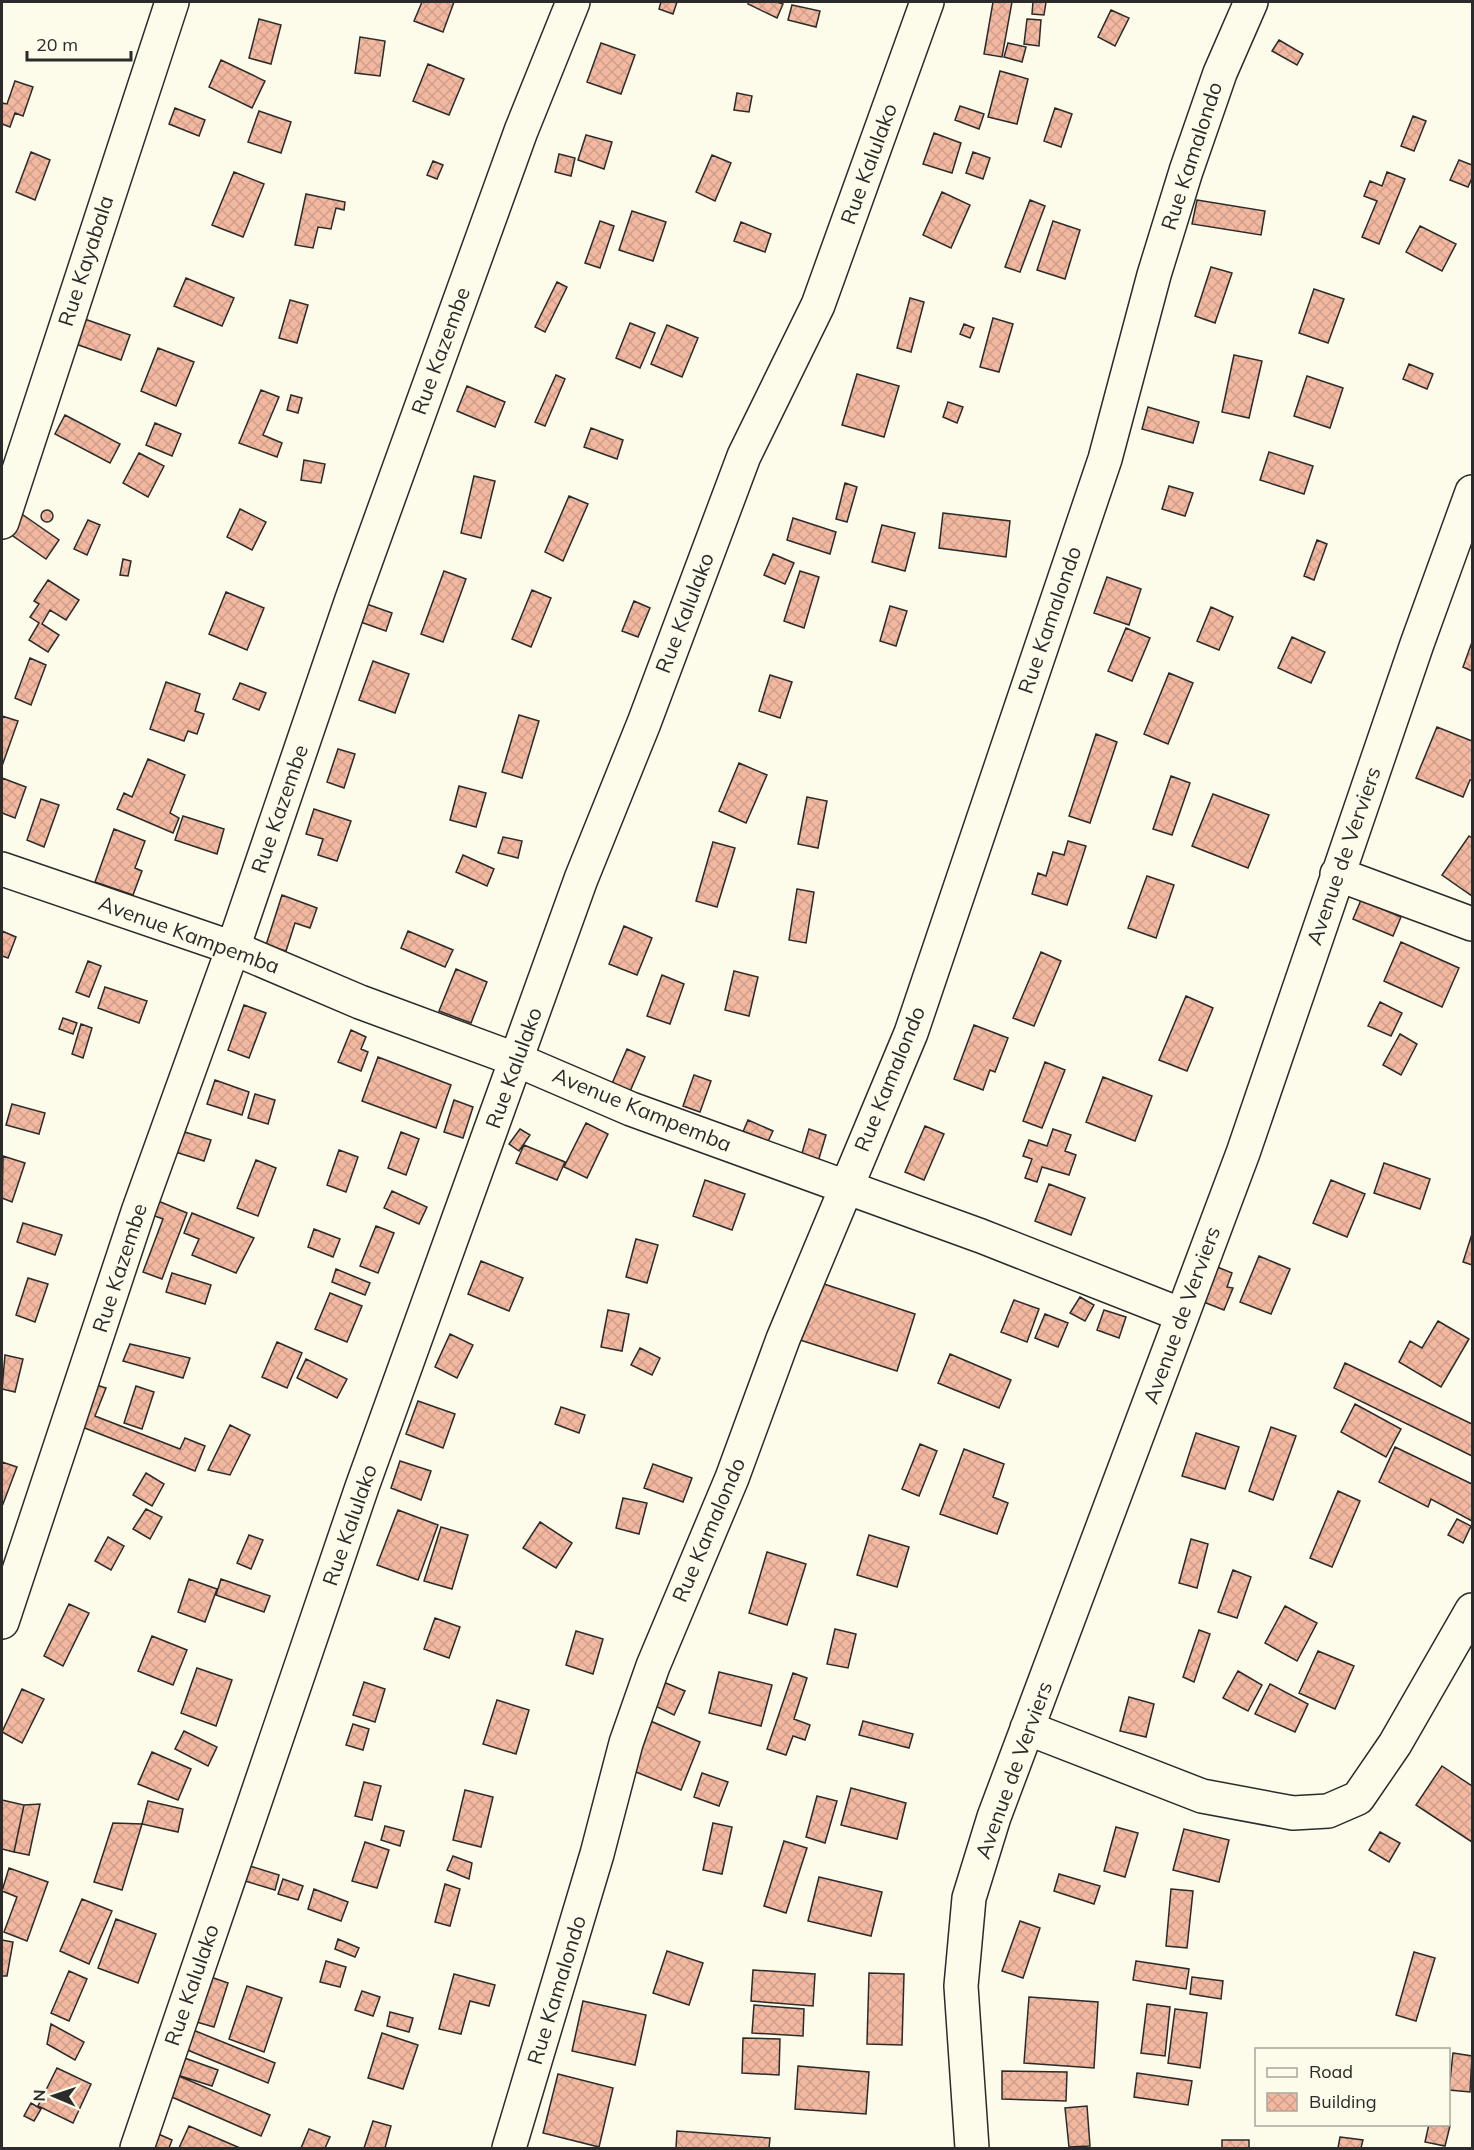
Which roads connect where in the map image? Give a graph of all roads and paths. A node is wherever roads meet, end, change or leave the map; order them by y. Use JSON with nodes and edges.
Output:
{"nodes":[{"id":1,"x":172,"y":2,"type":"edge"},
{"id":2,"x":573,"y":2,"type":"edge"},
{"id":3,"x":927,"y":2,"type":"edge"},
{"id":4,"x":1251,"y":2,"type":"edge"},
{"id":5,"x":1473,"y":492,"type":"edge"},
{"id":6,"x":2,"y":522,"type":"edge"},
{"id":7,"x":2,"y":869,"type":"edge"},
{"id":8,"x":1337,"y":874,"type":"junction"},
{"id":9,"x":1473,"y":924,"type":"edge"},
{"id":10,"x":233,"y":948,"type":"junction"},
{"id":11,"x":517,"y":1060,"type":"junction"},
{"id":12,"x":846,"y":1187,"type":"junction"},
{"id":13,"x":1182,"y":1315,"type":"junction"},
{"id":14,"x":1473,"y":1610,"type":"edge"},
{"id":15,"x":2,"y":1622,"type":"edge"},
{"id":16,"x":1027,"y":1728,"type":"junction"},
{"id":17,"x":137,"y":2148,"type":"edge"},
{"id":18,"x":509,"y":2148,"type":"edge"},
{"id":19,"x":972,"y":2148,"type":"edge"}],
"edges":[{"from":1,"to":6,"type":"street","name":"Rue Kayabala"},
{"from":2,"to":10,"type":"street","name":"Rue Kazembe"},
{"from":3,"to":11,"type":"street","name":"Rue Kalulako"},
{"from":4,"to":12,"type":"street","name":"Rue Kamalondo"},
{"from":5,"to":8,"type":"street","name":"Avenue de Verviers"},
{"from":7,"to":10,"type":"street","name":"Avenue Kampemba"},
{"from":8,"to":9,"type":"street"},
{"from":8,"to":13,"type":"street","name":"Avenue de Verviers"},
{"from":10,"to":11,"type":"street","name":"Avenue Kampemba"},
{"from":10,"to":15,"type":"street","name":"Rue Kazembe"},
{"from":11,"to":12,"type":"street","name":"Avenue Kampemba"},
{"from":11,"to":17,"type":"street","name":"Rue Kalulako"},
{"from":12,"to":13,"type":"street","name":"Avenue Kampemba"},
{"from":12,"to":18,"type":"street","name":"Rue Kamalondo"},
{"from":13,"to":16,"type":"street","name":"Avenue de Verviers"},
{"from":14,"to":16,"type":"street"},
{"from":16,"to":19,"type":"street","name":"Avenue de Verviers"}]}
